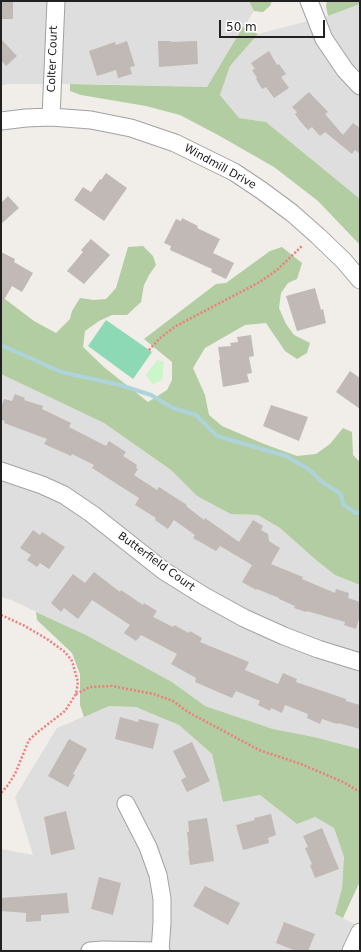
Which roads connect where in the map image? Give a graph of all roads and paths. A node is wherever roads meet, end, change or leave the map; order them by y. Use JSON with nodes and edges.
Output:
{"nodes":[{"id":1,"x":56,"y":1,"type":"edge"},
{"id":2,"x":309,"y":1,"type":"edge"},
{"id":3,"x":360,"y":86,"type":"edge"},
{"id":4,"x":51,"y":117,"type":"junction"},
{"id":5,"x":1,"y":121,"type":"edge"},
{"id":6,"x":302,"y":246,"type":"dead end"},
{"id":7,"x":360,"y":280,"type":"edge"},
{"id":8,"x":149,"y":350,"type":"dead end"},
{"id":9,"x":1,"y":471,"type":"edge"},
{"id":10,"x":1,"y":616,"type":"edge"},
{"id":11,"x":360,"y":662,"type":"edge"},
{"id":12,"x":76,"y":694,"type":"junction"},
{"id":13,"x":360,"y":792,"type":"edge"},
{"id":14,"x":1,"y":793,"type":"edge"},
{"id":15,"x":126,"y":804,"type":"dead end"},
{"id":16,"x":360,"y":932,"type":"edge"},
{"id":17,"x":90,"y":951,"type":"edge"},
{"id":18,"x":160,"y":951,"type":"edge"},
{"id":19,"x":351,"y":951,"type":"edge"}],
"edges":[{"from":1,"to":4,"type":"street","name":"Colter Court"},
{"from":2,"to":3,"type":"street"},
{"from":4,"to":5,"type":"street","name":"Windmill Drive"},
{"from":4,"to":7,"type":"street","name":"Windmill Drive"},
{"from":6,"to":8,"type":"path"},
{"from":9,"to":11,"type":"street","name":"Butterfield Court"},
{"from":10,"to":12,"type":"path"},
{"from":12,"to":13,"type":"path"},
{"from":12,"to":14,"type":"path"},
{"from":15,"to":18,"type":"street"},
{"from":16,"to":19,"type":"street"},
{"from":17,"to":18,"type":"street"}]}
